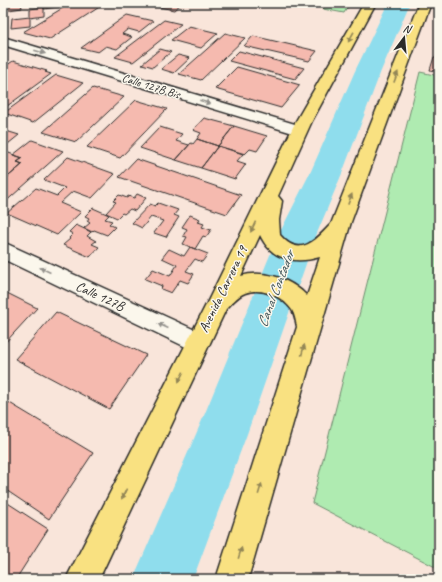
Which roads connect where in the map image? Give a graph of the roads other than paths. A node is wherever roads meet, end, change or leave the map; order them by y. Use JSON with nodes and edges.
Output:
{"nodes":[{"id":1,"x":370,"y":3,"type":"edge"},
{"id":2,"x":426,"y":3,"type":"edge"},
{"id":3,"x":3,"y":41,"type":"edge"},
{"id":4,"x":299,"y":130,"type":"junction"},
{"id":5,"x":282,"y":165,"type":"junction"},
{"id":6,"x":341,"y":222,"type":"junction"},
{"id":7,"x":3,"y":250,"type":"edge"},
{"id":8,"x":217,"y":305,"type":"junction"},
{"id":9,"x":309,"y":328,"type":"junction"},
{"id":10,"x":198,"y":342,"type":"junction"},
{"id":11,"x":82,"y":579,"type":"edge"},
{"id":12,"x":232,"y":579,"type":"edge"}],
"edges":[{"from":1,"to":4,"type":"main road","name":"Avenida Carrera 19","one_way":true},
{"from":6,"to":2,"type":"main road","one_way":true},
{"from":3,"to":4,"type":"street","name":"Calle 127B Bis","one_way":true},
{"from":4,"to":5,"type":"main road","name":"Avenida Carrera 19"},
{"from":5,"to":6,"type":"main road"},
{"from":5,"to":8,"type":"main road","name":"Avenida Carrera 19","one_way":true},
{"from":6,"to":9,"type":"main road"},
{"from":10,"to":7,"type":"street","name":"Calle 127B","one_way":true},
{"from":8,"to":9,"type":"main road"},
{"from":8,"to":10,"type":"main road","name":"Avenida Carrera 19"},
{"from":12,"to":9,"type":"main road","one_way":true},
{"from":10,"to":11,"type":"main road","name":"Avenida Carrera 19","one_way":true}]}
